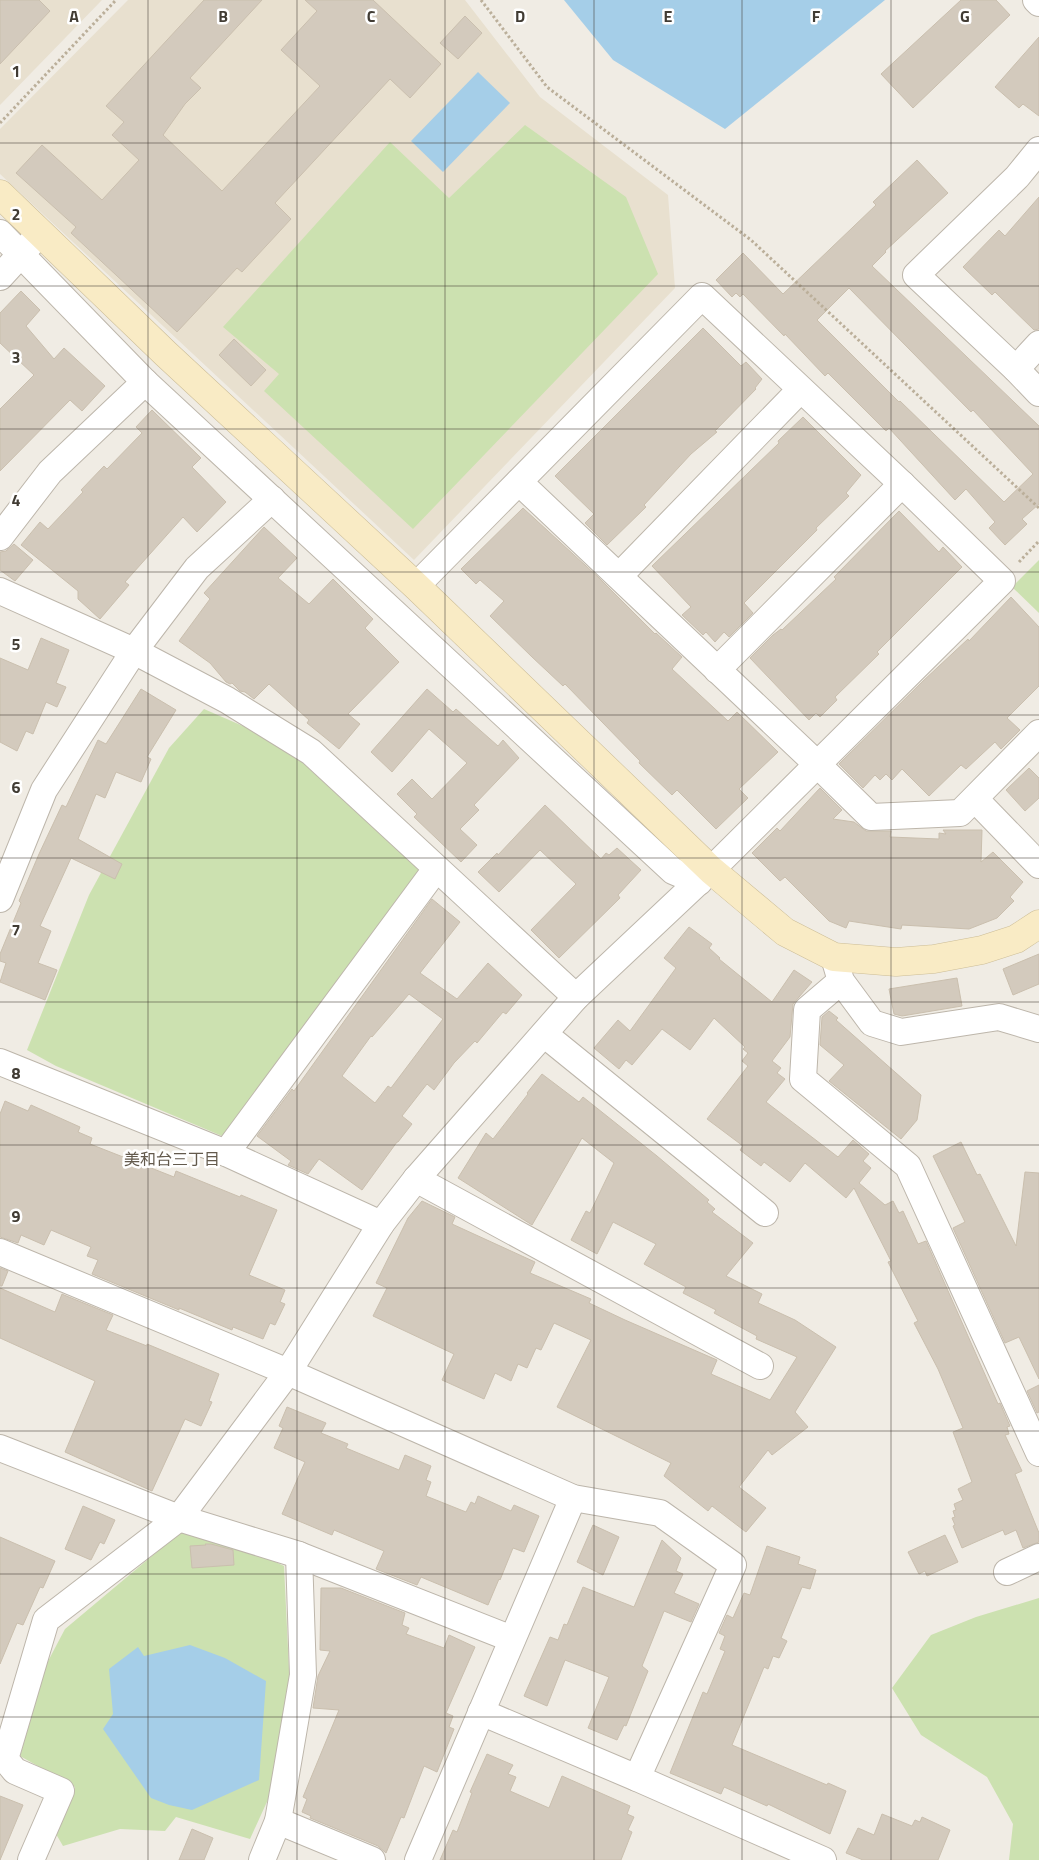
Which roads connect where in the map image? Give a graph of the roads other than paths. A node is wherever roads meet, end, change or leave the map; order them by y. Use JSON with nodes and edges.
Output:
{"nodes":[{"id":1,"x":1036,"y":0,"type":"edge"},
{"id":2,"x":1039,"y":3,"type":"edge"},
{"id":3,"x":1039,"y":150,"type":"edge"},
{"id":4,"x":0,"y":194,"type":"edge"},
{"id":5,"x":0,"y":233,"type":"edge"},
{"id":6,"x":40,"y":233,"type":"junction"},
{"id":7,"x":21,"y":254,"type":"junction"},
{"id":8,"x":0,"y":277,"type":"edge"},
{"id":9,"x":1039,"y":344,"type":"edge"},
{"id":10,"x":1016,"y":369,"type":"junction"},
{"id":11,"x":145,"y":382,"type":"junction"},
{"id":12,"x":800,"y":390,"type":"junction"},
{"id":13,"x":1039,"y":393,"type":"edge"},
{"id":14,"x":520,"y":482,"type":"junction"},
{"id":15,"x":902,"y":484,"type":"junction"},
{"id":16,"x":272,"y":499,"type":"junction"},
{"id":17,"x":0,"y":537,"type":"edge"},
{"id":18,"x":619,"y":576,"type":"junction"},
{"id":19,"x":416,"y":586,"type":"junction"},
{"id":20,"x":0,"y":591,"type":"edge"},
{"id":21,"x":134,"y":651,"type":"junction"},
{"id":22,"x":717,"y":670,"type":"junction"},
{"id":23,"x":1039,"y":733,"type":"edge"},
{"id":24,"x":818,"y":765,"type":"junction"},
{"id":25,"x":975,"y":799,"type":"junction"},
{"id":26,"x":1039,"y":865,"type":"edge"},
{"id":27,"x":436,"y":869,"type":"junction"},
{"id":28,"x":705,"y":876,"type":"junction"},
{"id":29,"x":0,"y":899,"type":"edge"},
{"id":30,"x":1039,"y":924,"type":"edge"},
{"id":31,"x":838,"y":969,"type":"junction"},
{"id":32,"x":576,"y":997,"type":"junction"},
{"id":33,"x":1039,"y":1029,"type":"edge"},
{"id":34,"x":544,"y":1034,"type":"junction"},
{"id":35,"x":0,"y":1062,"type":"edge"},
{"id":36,"x":226,"y":1153,"type":"junction"},
{"id":37,"x":416,"y":1179,"type":"junction"},
{"id":38,"x":765,"y":1213,"type":"dead end"},
{"id":39,"x":381,"y":1224,"type":"junction"},
{"id":40,"x":0,"y":1252,"type":"edge"},
{"id":41,"x":760,"y":1366,"type":"dead end"},
{"id":42,"x":288,"y":1372,"type":"junction"},
{"id":43,"x":0,"y":1448,"type":"edge"},
{"id":44,"x":1039,"y":1453,"type":"edge"},
{"id":45,"x":573,"y":1498,"type":"junction"},
{"id":46,"x":179,"y":1518,"type":"junction"},
{"id":47,"x":299,"y":1555,"type":"junction"},
{"id":48,"x":1039,"y":1557,"type":"edge"},
{"id":49,"x":1007,"y":1572,"type":"dead end"},
{"id":50,"x":512,"y":1639,"type":"junction"},
{"id":51,"x":481,"y":1712,"type":"junction"},
{"id":52,"x":2,"y":1758,"type":"edge"},
{"id":53,"x":637,"y":1778,"type":"junction"},
{"id":54,"x":278,"y":1821,"type":"junction"},
{"id":55,"x":31,"y":1860,"type":"edge"},
{"id":56,"x":262,"y":1860,"type":"edge"},
{"id":57,"x":372,"y":1860,"type":"edge"},
{"id":58,"x":418,"y":1860,"type":"edge"},
{"id":59,"x":824,"y":1860,"type":"edge"}],
"edges":[{"from":1,"to":2,"type":"street"},
{"from":3,"to":10,"type":"street"},
{"from":4,"to":6,"type":"street"},
{"from":5,"to":7,"type":"street"},
{"from":6,"to":7,"type":"street"},
{"from":6,"to":19,"type":"street"},
{"from":7,"to":8,"type":"street"},
{"from":7,"to":11,"type":"street"},
{"from":9,"to":10,"type":"street"},
{"from":10,"to":13,"type":"street"},
{"from":11,"to":16,"type":"street"},
{"from":11,"to":17,"type":"street"},
{"from":12,"to":14,"type":"street"},
{"from":12,"to":15,"type":"street"},
{"from":12,"to":18,"type":"street"},
{"from":14,"to":18,"type":"street"},
{"from":14,"to":19,"type":"street"},
{"from":15,"to":22,"type":"street"},
{"from":15,"to":24,"type":"street"},
{"from":16,"to":21,"type":"street"},
{"from":16,"to":28,"type":"street"},
{"from":18,"to":22,"type":"street"},
{"from":19,"to":28,"type":"street"},
{"from":20,"to":21,"type":"street"},
{"from":21,"to":27,"type":"street"},
{"from":21,"to":29,"type":"street"},
{"from":22,"to":24,"type":"street"},
{"from":23,"to":25,"type":"street"},
{"from":24,"to":25,"type":"street"},
{"from":24,"to":28,"type":"street"},
{"from":25,"to":26,"type":"street"},
{"from":27,"to":32,"type":"street"},
{"from":27,"to":36,"type":"street"},
{"from":28,"to":31,"type":"street"},
{"from":28,"to":32,"type":"street"},
{"from":30,"to":31,"type":"street"},
{"from":31,"to":33,"type":"street"},
{"from":31,"to":44,"type":"street"},
{"from":32,"to":34,"type":"street"},
{"from":34,"to":37,"type":"street"},
{"from":34,"to":38,"type":"street"},
{"from":35,"to":36,"type":"street"},
{"from":36,"to":39,"type":"street"},
{"from":37,"to":39,"type":"street"},
{"from":37,"to":41,"type":"street"},
{"from":39,"to":42,"type":"street"},
{"from":40,"to":42,"type":"street"},
{"from":42,"to":45,"type":"street"},
{"from":42,"to":46,"type":"street"},
{"from":43,"to":46,"type":"street"},
{"from":45,"to":50,"type":"street"},
{"from":45,"to":53,"type":"street"},
{"from":46,"to":47,"type":"street"},
{"from":46,"to":52,"type":"street"},
{"from":47,"to":50,"type":"street"},
{"from":47,"to":54,"type":"street"},
{"from":48,"to":49,"type":"street"},
{"from":50,"to":51,"type":"street"},
{"from":51,"to":53,"type":"street"},
{"from":51,"to":58,"type":"street"},
{"from":52,"to":55,"type":"street"},
{"from":53,"to":59,"type":"street"},
{"from":54,"to":56,"type":"street"},
{"from":54,"to":57,"type":"street"}]}
